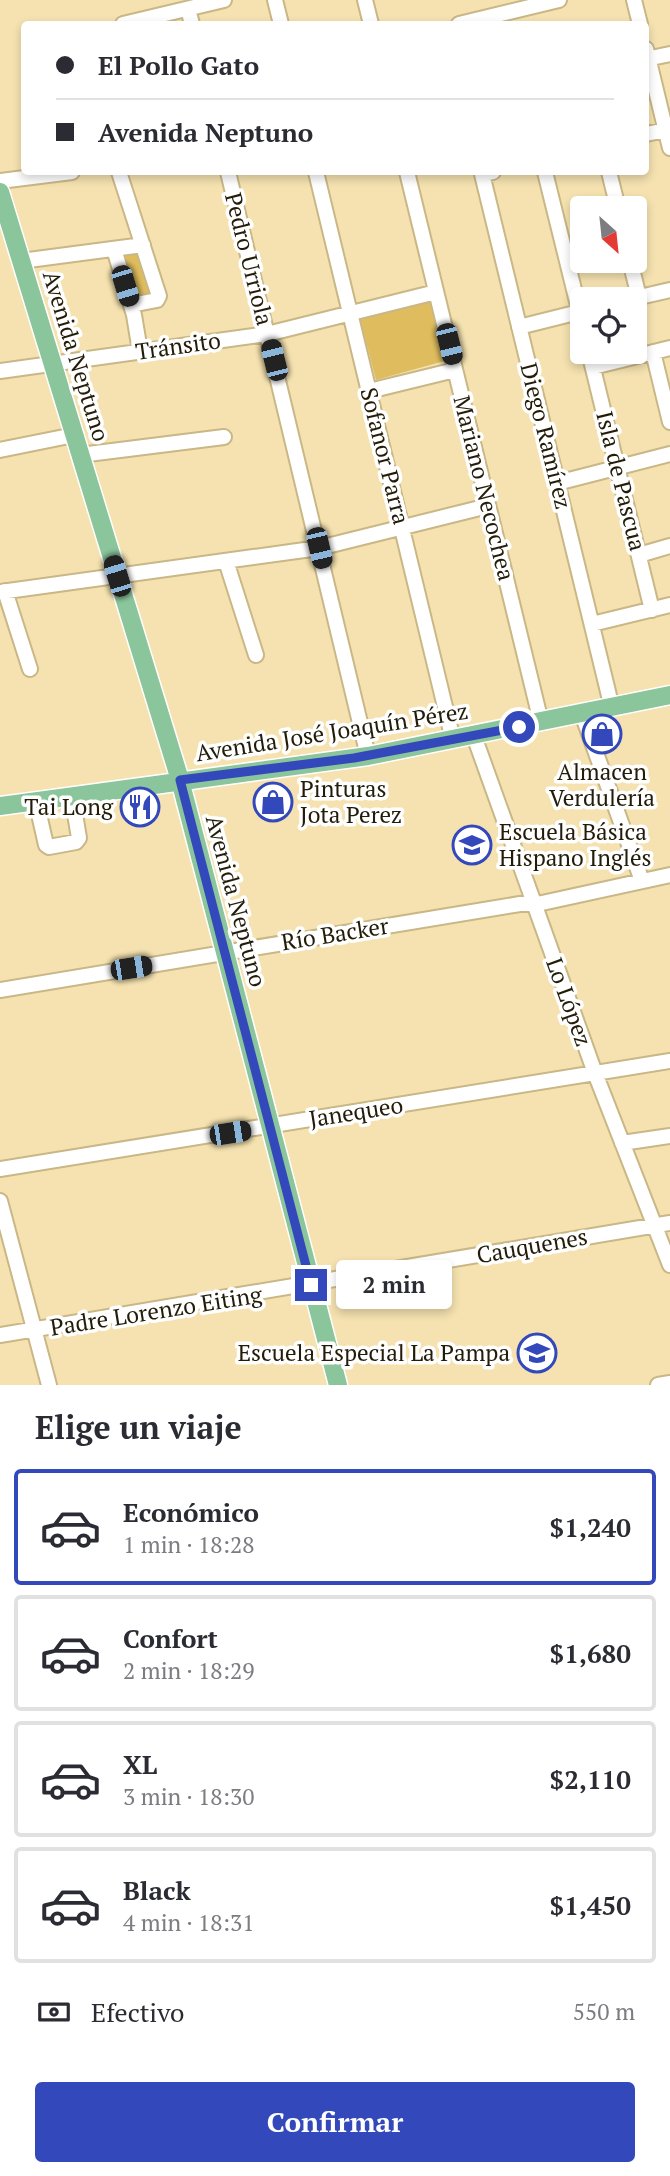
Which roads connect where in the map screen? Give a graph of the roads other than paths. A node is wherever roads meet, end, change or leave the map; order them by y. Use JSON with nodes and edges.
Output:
{"nodes":[{"id":1,"x":224,"y":0,"type":"edge"},
{"id":2,"x":275,"y":0,"type":"edge"},
{"id":3,"x":365,"y":0,"type":"edge"},
{"id":4,"x":559,"y":0,"type":"edge"},
{"id":5,"x":634,"y":0,"type":"edge"},
{"id":6,"x":188,"y":9,"type":"junction"},
{"id":7,"x":136,"y":21,"type":"edge"},
{"id":8,"x":191,"y":21,"type":"edge"},
{"id":9,"x":280,"y":21,"type":"edge"},
{"id":10,"x":370,"y":21,"type":"edge"},
{"id":11,"x":472,"y":21,"type":"edge"},
{"id":12,"x":639,"y":21,"type":"edge"},
{"id":13,"x":670,"y":54,"type":"edge"},
{"id":14,"x":649,"y":56,"type":"edge"},
{"id":15,"x":649,"y":64,"type":"edge"},
{"id":16,"x":666,"y":130,"type":"junction"},
{"id":17,"x":649,"y":133,"type":"edge"},
{"id":18,"x":670,"y":148,"type":"edge"},
{"id":19,"x":48,"y":175,"type":"edge"},
{"id":20,"x":120,"y":175,"type":"edge"},
{"id":21,"x":229,"y":175,"type":"edge"},
{"id":22,"x":317,"y":175,"type":"edge"},
{"id":23,"x":408,"y":175,"type":"edge"},
{"id":24,"x":482,"y":175,"type":"edge"},
{"id":25,"x":546,"y":175,"type":"edge"},
{"id":26,"x":610,"y":175,"type":"edge"},
{"id":27,"x":0,"y":181,"type":"edge"},
{"id":28,"x":0,"y":192,"type":"edge"},
{"id":29,"x":615,"y":196,"type":"edge"},
{"id":30,"x":143,"y":245,"type":"junction"},
{"id":31,"x":114,"y":249,"type":"junction"},
{"id":32,"x":21,"y":261,"type":"junction"},
{"id":33,"x":575,"y":287,"type":"edge"},
{"id":34,"x":670,"y":290,"type":"edge"},
{"id":35,"x":436,"y":292,"type":"junction"},
{"id":36,"x":647,"y":295,"type":"edge"},
{"id":37,"x":131,"y":305,"type":"junction"},
{"id":38,"x":350,"y":313,"type":"junction"},
{"id":39,"x":570,"y":318,"type":"edge"},
{"id":40,"x":519,"y":327,"type":"junction"},
{"id":41,"x":267,"y":334,"type":"junction"},
{"id":42,"x":670,"y":348,"type":"edge"},
{"id":43,"x":140,"y":351,"type":"junction"},
{"id":44,"x":653,"y":352,"type":"junction"},
{"id":45,"x":52,"y":363,"type":"junction"},
{"id":46,"x":592,"y":364,"type":"edge"},
{"id":47,"x":593,"y":367,"type":"junction"},
{"id":48,"x":455,"y":370,"type":"junction"},
{"id":49,"x":0,"y":371,"type":"edge"},
{"id":50,"x":369,"y":391,"type":"junction"},
{"id":51,"x":670,"y":422,"type":"edge"},
{"id":52,"x":74,"y":435,"type":"junction"},
{"id":53,"x":224,"y":438,"type":"dead end"},
{"id":54,"x":0,"y":450,"type":"edge"},
{"id":55,"x":670,"y":454,"type":"edge"},
{"id":56,"x":80,"y":455,"type":"junction"},
{"id":57,"x":617,"y":468,"type":"junction"},
{"id":58,"x":557,"y":483,"type":"junction"},
{"id":59,"x":488,"y":506,"type":"junction"},
{"id":60,"x":402,"y":527,"type":"junction"},
{"id":61,"x":670,"y":546,"type":"edge"},
{"id":62,"x":319,"y":548,"type":"junction"},
{"id":63,"x":639,"y":555,"type":"junction"},
{"id":64,"x":226,"y":561,"type":"junction"},
{"id":65,"x":117,"y":576,"type":"junction"},
{"id":66,"x":3,"y":592,"type":"edge"},
{"id":67,"x":670,"y":605,"type":"edge"},
{"id":68,"x":652,"y":610,"type":"junction"},
{"id":69,"x":592,"y":624,"type":"junction"},
{"id":70,"x":256,"y":655,"type":"dead end"},
{"id":71,"x":30,"y":669,"type":"dead end"},
{"id":72,"x":670,"y":695,"type":"edge"},
{"id":73,"x":612,"y":708,"type":"junction"},
{"id":74,"x":582,"y":714,"type":"junction"},
{"id":75,"x":541,"y":722,"type":"junction"},
{"id":76,"x":474,"y":736,"type":"junction"},
{"id":77,"x":453,"y":740,"type":"junction"},
{"id":78,"x":368,"y":756,"type":"junction"},
{"id":79,"x":180,"y":780,"type":"junction"},
{"id":80,"x":72,"y":796,"type":"junction"},
{"id":81,"x":36,"y":801,"type":"junction"},
{"id":82,"x":0,"y":806,"type":"edge"},
{"id":83,"x":670,"y":875,"type":"edge"},
{"id":84,"x":642,"y":881,"type":"junction"},
{"id":85,"x":533,"y":903,"type":"junction"},
{"id":86,"x":224,"y":952,"type":"junction"},
{"id":87,"x":0,"y":990,"type":"edge"},
{"id":88,"x":670,"y":1061,"type":"edge"},
{"id":89,"x":595,"y":1073,"type":"junction"},
{"id":90,"x":270,"y":1127,"type":"junction"},
{"id":91,"x":670,"y":1136,"type":"edge"},
{"id":92,"x":622,"y":1143,"type":"junction"},
{"id":93,"x":0,"y":1169,"type":"edge"},
{"id":94,"x":0,"y":1201,"type":"edge"},
{"id":95,"x":670,"y":1223,"type":"edge"},
{"id":96,"x":654,"y":1226,"type":"junction"},
{"id":97,"x":670,"y":1265,"type":"edge"},
{"id":98,"x":311,"y":1285,"type":"junction"},
{"id":99,"x":34,"y":1331,"type":"junction"},
{"id":100,"x":0,"y":1335,"type":"edge"},
{"id":101,"x":670,"y":1383,"type":"edge"},
{"id":102,"x":49,"y":1385,"type":"edge"},
{"id":103,"x":338,"y":1385,"type":"edge"},
{"id":104,"x":659,"y":1385,"type":"edge"}],
"edges":[{"from":1,"to":6,"type":"street"},
{"from":2,"to":9,"type":"street"},
{"from":3,"to":10,"type":"street"},
{"from":4,"to":11,"type":"street"},
{"from":5,"to":12,"type":"street"},
{"from":6,"to":7,"type":"street"},
{"from":6,"to":8,"type":"street"},
{"from":13,"to":14,"type":"street"},
{"from":15,"to":16,"type":"street"},
{"from":16,"to":17,"type":"street"},
{"from":16,"to":18,"type":"street"},
{"from":19,"to":27,"type":"street"},
{"from":20,"to":30,"type":"street"},
{"from":21,"to":41,"type":"street","name":"Pedro Urriola"},
{"from":22,"to":38,"type":"street","name":"Sofanor Parra"},
{"from":23,"to":35,"type":"street","name":"Mariano Necochea"},
{"from":24,"to":40,"type":"street","name":"Diego Ramírez"},
{"from":25,"to":33,"type":"street"},
{"from":26,"to":29,"type":"street"},
{"from":28,"to":32,"type":"main road","name":"Avenida Neptuno"},
{"from":30,"to":31,"type":"street"},
{"from":30,"to":37,"type":"street"},
{"from":31,"to":32,"type":"street"},
{"from":31,"to":37,"type":"street"},
{"from":32,"to":45,"type":"main road","name":"Avenida Neptuno"},
{"from":34,"to":36,"type":"street"},
{"from":35,"to":38,"type":"street","name":"Tránsito"},
{"from":35,"to":48,"type":"street","name":"Mariano Necochea"},
{"from":37,"to":43,"type":"street"},
{"from":38,"to":41,"type":"street","name":"Tránsito"},
{"from":38,"to":50,"type":"street","name":"Sofanor Parra"},
{"from":39,"to":40,"type":"street"},
{"from":40,"to":58,"type":"street","name":"Diego Ramírez"},
{"from":41,"to":43,"type":"street","name":"Tránsito"},
{"from":41,"to":62,"type":"street","name":"Pedro Urriola"},
{"from":42,"to":44,"type":"street"},
{"from":43,"to":45,"type":"street","name":"Tránsito"},
{"from":44,"to":47,"type":"street"},
{"from":44,"to":51,"type":"street"},
{"from":45,"to":49,"type":"street","name":"Tránsito"},
{"from":45,"to":52,"type":"main road","name":"Avenida Neptuno"},
{"from":46,"to":47,"type":"street","name":"Isla de Pascua"},
{"from":47,"to":57,"type":"street","name":"Isla de Pascua"},
{"from":48,"to":50,"type":"street"},
{"from":48,"to":59,"type":"street","name":"Mariano Necochea"},
{"from":50,"to":60,"type":"street","name":"Sofanor Parra"},
{"from":52,"to":54,"type":"street"},
{"from":52,"to":56,"type":"main road","name":"Avenida Neptuno"},
{"from":53,"to":56,"type":"street"},
{"from":55,"to":57,"type":"street"},
{"from":56,"to":65,"type":"main road","name":"Avenida Neptuno"},
{"from":57,"to":58,"type":"street"},
{"from":57,"to":63,"type":"street","name":"Isla de Pascua"},
{"from":58,"to":69,"type":"street","name":"Diego Ramírez"},
{"from":59,"to":60,"type":"street"},
{"from":59,"to":75,"type":"street","name":"Mariano Necochea"},
{"from":60,"to":62,"type":"street"},
{"from":60,"to":77,"type":"street","name":"Sofanor Parra"},
{"from":61,"to":63,"type":"street"},
{"from":62,"to":64,"type":"street"},
{"from":62,"to":78,"type":"street","name":"Pedro Urriola"},
{"from":63,"to":68,"type":"street","name":"Isla de Pascua"},
{"from":64,"to":65,"type":"street"},
{"from":64,"to":70,"type":"street"},
{"from":65,"to":66,"type":"street"},
{"from":65,"to":79,"type":"main road","name":"Avenida Neptuno"},
{"from":66,"to":71,"type":"street"},
{"from":67,"to":68,"type":"street"},
{"from":68,"to":69,"type":"street"},
{"from":69,"to":73,"type":"street","name":"Diego Ramírez"},
{"from":72,"to":73,"type":"main road","name":"Avenida José Joaquín Pérez"},
{"from":73,"to":74,"type":"main road","name":"Avenida José Joaquín Pérez"},
{"from":74,"to":75,"type":"main road","name":"Avenida José Joaquín Pérez"},
{"from":74,"to":84,"type":"street"},
{"from":75,"to":76,"type":"main road","name":"Avenida José Joaquín Pérez"},
{"from":76,"to":77,"type":"main road","name":"Avenida José Joaquín Pérez"},
{"from":76,"to":85,"type":"street","name":"Lo López"},
{"from":77,"to":78,"type":"main road","name":"Avenida José Joaquín Pérez"},
{"from":78,"to":79,"type":"main road","name":"Avenida José Joaquín Pérez"},
{"from":79,"to":80,"type":"main road","name":"Avenida José Joaquín Pérez"},
{"from":79,"to":86,"type":"main road","name":"Avenida Neptuno"},
{"from":80,"to":81,"type":"main road","name":"Avenida José Joaquín Pérez"},
{"from":80,"to":81,"type":"street"},
{"from":81,"to":82,"type":"main road","name":"Avenida José Joaquín Pérez"},
{"from":83,"to":84,"type":"street","name":"Río Backer"},
{"from":84,"to":85,"type":"street","name":"Río Backer"},
{"from":85,"to":86,"type":"street","name":"Río Backer"},
{"from":85,"to":89,"type":"street","name":"Lo López"},
{"from":86,"to":87,"type":"street","name":"Río Backer"},
{"from":86,"to":90,"type":"main road","name":"Avenida Neptuno"},
{"from":88,"to":89,"type":"street","name":"Janequeo"},
{"from":89,"to":90,"type":"street","name":"Janequeo"},
{"from":89,"to":92,"type":"street","name":"Lo López"},
{"from":90,"to":93,"type":"street","name":"Janequeo"},
{"from":90,"to":98,"type":"main road","name":"Avenida Neptuno"},
{"from":91,"to":92,"type":"street"},
{"from":92,"to":96,"type":"street","name":"Lo López"},
{"from":94,"to":99,"type":"street"},
{"from":95,"to":96,"type":"street","name":"Cauquenes"},
{"from":96,"to":97,"type":"street","name":"Lo López"},
{"from":96,"to":98,"type":"street","name":"Cauquenes"},
{"from":98,"to":99,"type":"street","name":"Padre Lorenzo Eiting"},
{"from":98,"to":103,"type":"main road","name":"Avenida Neptuno"},
{"from":99,"to":100,"type":"street","name":"Padre Lorenzo Eiting"},
{"from":99,"to":102,"type":"street"},
{"from":101,"to":104,"type":"street"}]}
